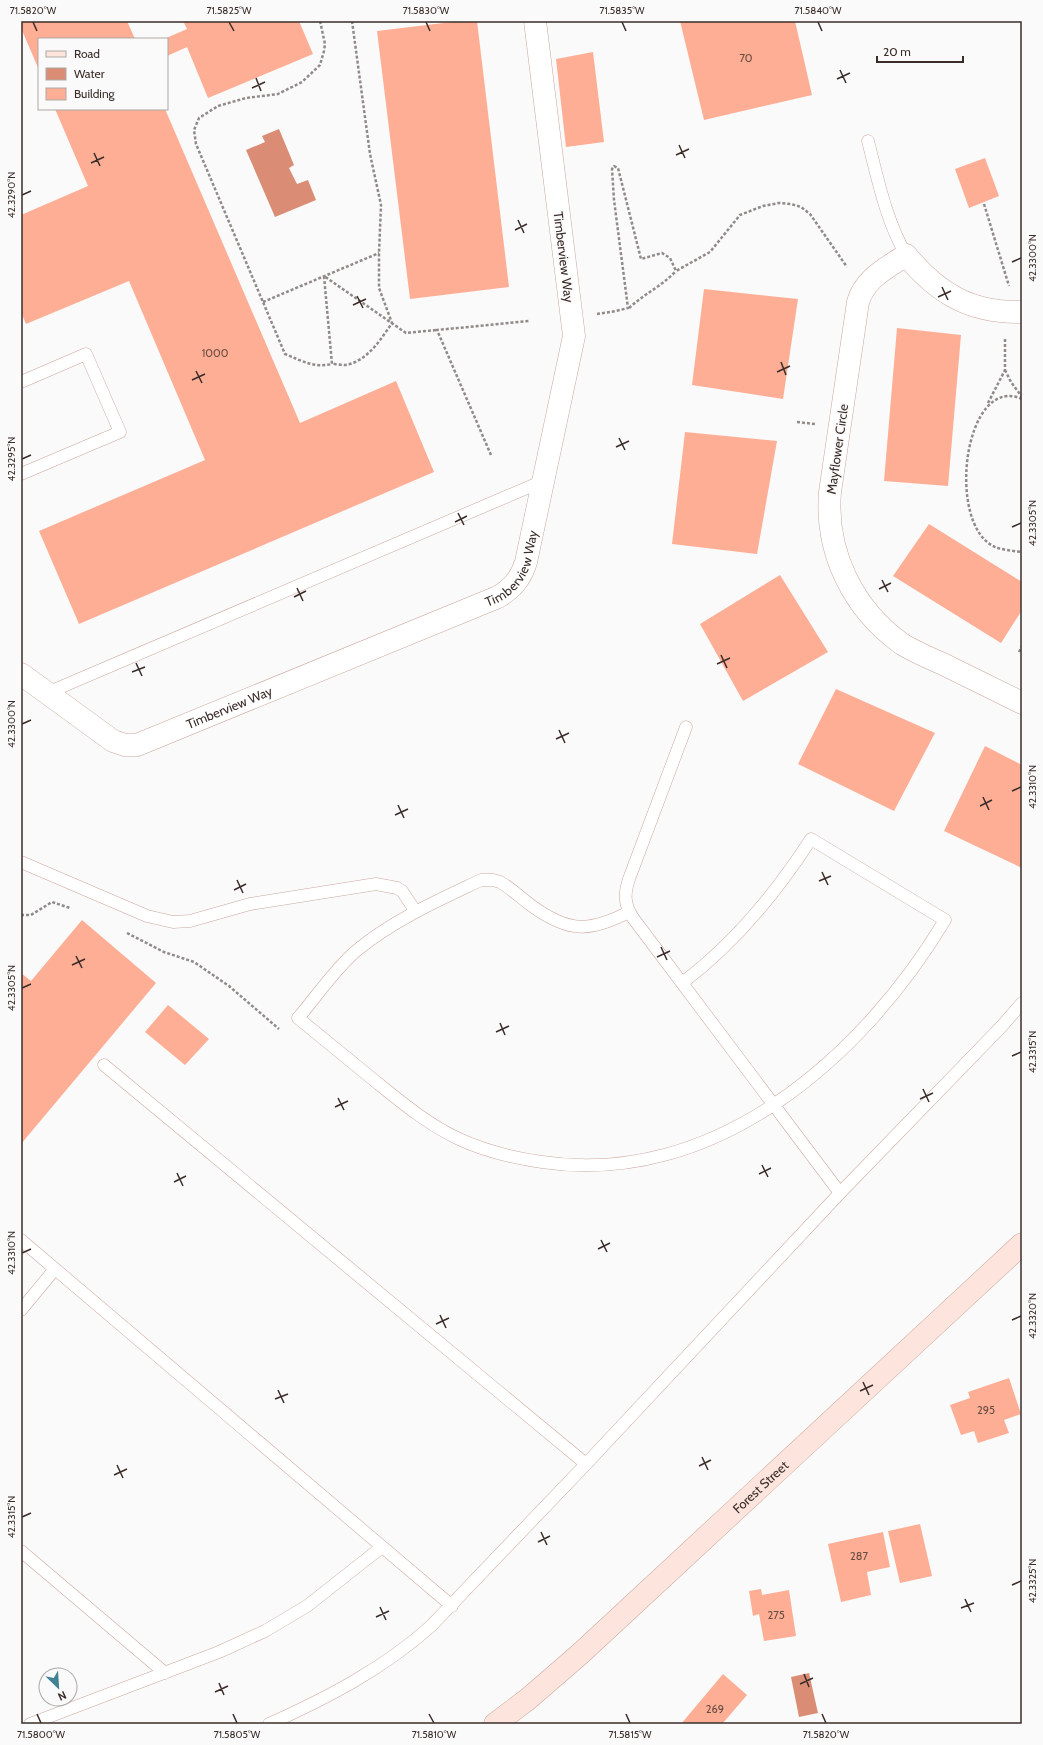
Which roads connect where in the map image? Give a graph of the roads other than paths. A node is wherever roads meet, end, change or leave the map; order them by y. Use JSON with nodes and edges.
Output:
{"nodes":[{"id":1,"x":535,"y":21,"type":"edge"},
{"id":2,"x":868,"y":141,"type":"dead end"},
{"id":3,"x":906,"y":255,"type":"junction"},
{"id":4,"x":1022,"y":312,"type":"edge"},
{"id":5,"x":21,"y":382,"type":"edge"},
{"id":6,"x":21,"y":474,"type":"edge"},
{"id":7,"x":543,"y":481,"type":"junction"},
{"id":8,"x":21,"y":674,"type":"edge"},
{"id":9,"x":47,"y":693,"type":"junction"},
{"id":10,"x":1022,"y":703,"type":"edge"},
{"id":11,"x":686,"y":727,"type":"dead end"},
{"id":12,"x":21,"y":862,"type":"edge"},
{"id":13,"x":416,"y":912,"type":"junction"},
{"id":14,"x":629,"y":912,"type":"junction"},
{"id":15,"x":682,"y":983,"type":"junction"},
{"id":16,"x":1022,"y":1003,"type":"edge"},
{"id":17,"x":104,"y":1064,"type":"dead end"},
{"id":18,"x":774,"y":1105,"type":"junction"},
{"id":19,"x":840,"y":1193,"type":"junction"},
{"id":20,"x":21,"y":1240,"type":"edge"},
{"id":21,"x":1022,"y":1244,"type":"edge"},
{"id":22,"x":55,"y":1269,"type":"junction"},
{"id":23,"x":21,"y":1310,"type":"edge"},
{"id":24,"x":586,"y":1464,"type":"junction"},
{"id":25,"x":382,"y":1547,"type":"junction"},
{"id":26,"x":21,"y":1551,"type":"edge"},
{"id":27,"x":452,"y":1606,"type":"junction"},
{"id":28,"x":165,"y":1673,"type":"junction"},
{"id":29,"x":30,"y":1724,"type":"edge"},
{"id":30,"x":269,"y":1724,"type":"edge"},
{"id":31,"x":495,"y":1724,"type":"edge"}],
"edges":[{"from":1,"to":7,"type":"street","name":"Timberview Way"},
{"from":2,"to":3,"type":"lane"},
{"from":3,"to":4,"type":"street"},
{"from":3,"to":10,"type":"street","name":"Mayflower Circle"},
{"from":5,"to":6,"type":"lane"},
{"from":7,"to":9,"type":"lane"},
{"from":7,"to":9,"type":"street","name":"Timberview Way"},
{"from":8,"to":9,"type":"street","name":"Timberview Way"},
{"from":11,"to":14,"type":"lane"},
{"from":12,"to":13,"type":"lane"},
{"from":13,"to":14,"type":"lane"},
{"from":13,"to":18,"type":"lane"},
{"from":14,"to":15,"type":"lane"},
{"from":15,"to":18,"type":"lane"},
{"from":15,"to":18,"type":"lane"},
{"from":16,"to":19,"type":"lane"},
{"from":17,"to":24,"type":"lane"},
{"from":18,"to":19,"type":"lane"},
{"from":19,"to":24,"type":"lane"},
{"from":20,"to":22,"type":"lane"},
{"from":21,"to":31,"type":"main road","name":"Forest Street"},
{"from":22,"to":23,"type":"lane"},
{"from":22,"to":25,"type":"lane"},
{"from":24,"to":27,"type":"lane"},
{"from":25,"to":27,"type":"lane"},
{"from":25,"to":28,"type":"lane"},
{"from":26,"to":28,"type":"lane"},
{"from":27,"to":30,"type":"lane"},
{"from":28,"to":29,"type":"lane"}]}
